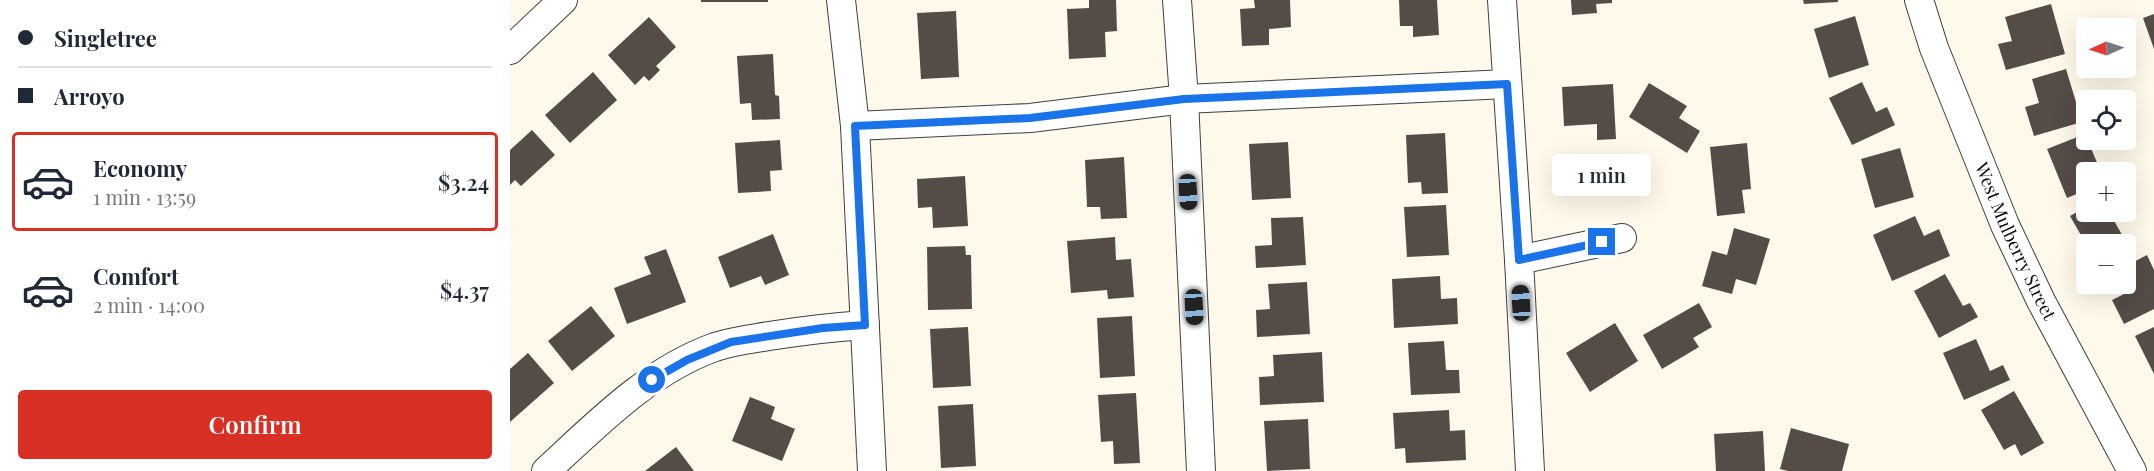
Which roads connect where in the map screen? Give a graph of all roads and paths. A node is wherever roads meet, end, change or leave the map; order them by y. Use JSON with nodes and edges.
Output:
{"nodes":[{"id":1,"x":563,"y":0,"type":"edge"},
{"id":2,"x":841,"y":0,"type":"edge"},
{"id":3,"x":1177,"y":0,"type":"edge"},
{"id":4,"x":1502,"y":0,"type":"edge"},
{"id":5,"x":1919,"y":0,"type":"edge"},
{"id":6,"x":510,"y":50,"type":"edge"},
{"id":7,"x":1507,"y":84,"type":"junction"},
{"id":8,"x":1184,"y":99,"type":"junction"},
{"id":9,"x":855,"y":126,"type":"junction"},
{"id":10,"x":1622,"y":238,"type":"dead end"},
{"id":11,"x":1519,"y":260,"type":"junction"},
{"id":12,"x":865,"y":325,"type":"junction"},
{"id":13,"x":546,"y":471,"type":"edge"},
{"id":14,"x":872,"y":471,"type":"edge"},
{"id":15,"x":1201,"y":471,"type":"edge"},
{"id":16,"x":1530,"y":471,"type":"edge"},
{"id":17,"x":2132,"y":471,"type":"edge"}],
"edges":[{"from":1,"to":6,"type":"street"},
{"from":2,"to":9,"type":"street"},
{"from":3,"to":8,"type":"street"},
{"from":4,"to":7,"type":"street"},
{"from":5,"to":17,"type":"street","name":"West Mulberry Street"},
{"from":7,"to":8,"type":"street"},
{"from":7,"to":11,"type":"street"},
{"from":8,"to":9,"type":"street"},
{"from":8,"to":15,"type":"street"},
{"from":9,"to":12,"type":"street"},
{"from":10,"to":11,"type":"street"},
{"from":11,"to":16,"type":"street"},
{"from":12,"to":13,"type":"street"},
{"from":12,"to":14,"type":"street"}]}
